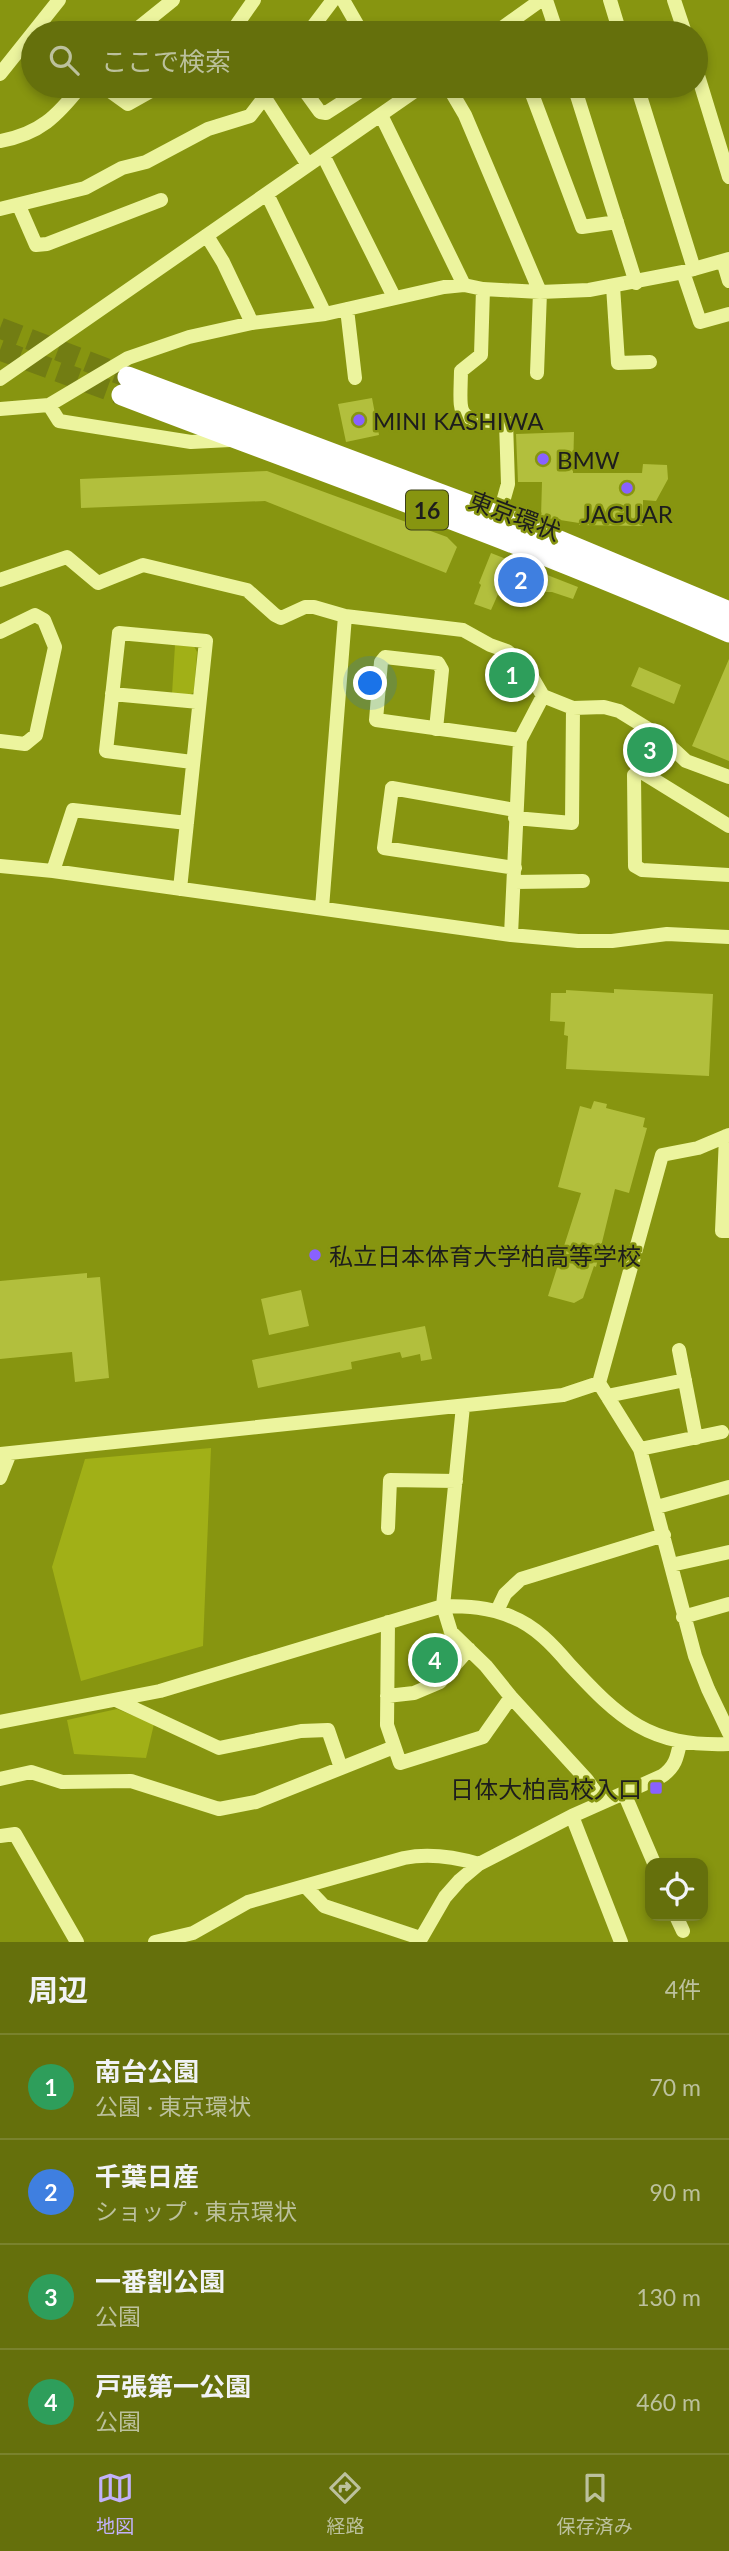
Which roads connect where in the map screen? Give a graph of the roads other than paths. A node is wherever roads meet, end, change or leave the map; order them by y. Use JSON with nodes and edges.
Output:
{"nodes":[{"id":1,"x":59,"y":0,"type":"edge"},
{"id":2,"x":173,"y":0,"type":"edge"},
{"id":3,"x":254,"y":0,"type":"edge"},
{"id":4,"x":333,"y":0,"type":"edge"},
{"id":5,"x":343,"y":0,"type":"edge"},
{"id":6,"x":541,"y":0,"type":"edge"},
{"id":7,"x":546,"y":0,"type":"edge"},
{"id":8,"x":610,"y":0,"type":"edge"},
{"id":9,"x":674,"y":0,"type":"edge"},
{"id":10,"x":42,"y":21,"type":"edge"},
{"id":11,"x":147,"y":21,"type":"edge"},
{"id":12,"x":239,"y":21,"type":"edge"},
{"id":13,"x":317,"y":21,"type":"edge"},
{"id":14,"x":355,"y":21,"type":"edge"},
{"id":15,"x":512,"y":21,"type":"edge"},
{"id":16,"x":553,"y":21,"type":"edge"},
{"id":17,"x":616,"y":21,"type":"edge"},
{"id":18,"x":681,"y":21,"type":"edge"},
{"id":19,"x":21,"y":48,"type":"edge"},
{"id":20,"x":0,"y":74,"type":"edge"},
{"id":21,"x":71,"y":98,"type":"edge"},
{"id":22,"x":120,"y":98,"type":"edge"},
{"id":23,"x":139,"y":98,"type":"edge"},
{"id":24,"x":264,"y":98,"type":"edge"},
{"id":25,"x":272,"y":98,"type":"edge"},
{"id":26,"x":310,"y":98,"type":"edge"},
{"id":27,"x":349,"y":98,"type":"edge"},
{"id":28,"x":405,"y":98,"type":"edge"},
{"id":29,"x":455,"y":98,"type":"edge"},
{"id":30,"x":534,"y":98,"type":"edge"},
{"id":31,"x":578,"y":98,"type":"edge"},
{"id":32,"x":639,"y":98,"type":"edge"},
{"id":33,"x":705,"y":98,"type":"edge"},
{"id":34,"x":381,"y":115,"type":"junction"},
{"id":35,"x":0,"y":141,"type":"edge"},
{"id":36,"x":323,"y":155,"type":"junction"},
{"id":37,"x":308,"y":165,"type":"junction"},
{"id":38,"x":729,"y":177,"type":"edge"},
{"id":39,"x":267,"y":194,"type":"junction"},
{"id":40,"x":161,"y":200,"type":"dead end"},
{"id":41,"x":19,"y":206,"type":"junction"},
{"id":42,"x":0,"y":209,"type":"edge"},
{"id":43,"x":617,"y":222,"type":"junction"},
{"id":44,"x":207,"y":236,"type":"junction"},
{"id":45,"x":726,"y":260,"type":"edge"},
{"id":46,"x":689,"y":271,"type":"junction"},
{"id":47,"x":729,"y":281,"type":"edge"},
{"id":48,"x":636,"y":283,"type":"junction"},
{"id":49,"x":464,"y":285,"type":"junction"},
{"id":50,"x":613,"y":286,"type":"junction"},
{"id":51,"x":483,"y":289,"type":"junction"},
{"id":52,"x":540,"y":292,"type":"junction"},
{"id":53,"x":394,"y":297,"type":"junction"},
{"id":54,"x":347,"y":309,"type":"junction"},
{"id":55,"x":325,"y":314,"type":"junction"},
{"id":56,"x":729,"y":314,"type":"edge"},
{"id":57,"x":252,"y":323,"type":"junction"},
{"id":58,"x":650,"y":362,"type":"dead end"},
{"id":59,"x":537,"y":373,"type":"dead end"},
{"id":60,"x":355,"y":378,"type":"dead end"},
{"id":61,"x":0,"y":379,"type":"edge"},
{"id":62,"x":49,"y":405,"type":"junction"},
{"id":63,"x":0,"y":409,"type":"edge"},
{"id":64,"x":238,"y":439,"type":"junction"},
{"id":65,"x":499,"y":516,"type":"junction"},
{"id":66,"x":0,"y":580,"type":"edge"},
{"id":67,"x":729,"y":612,"type":"edge"},
{"id":68,"x":345,"y":617,"type":"junction"},
{"id":69,"x":0,"y":632,"type":"edge"},
{"id":70,"x":729,"y":632,"type":"edge"},
{"id":71,"x":112,"y":694,"type":"junction"},
{"id":72,"x":543,"y":696,"type":"junction"},
{"id":73,"x":199,"y":702,"type":"junction"},
{"id":74,"x":573,"y":708,"type":"junction"},
{"id":75,"x":436,"y":729,"type":"junction"},
{"id":76,"x":520,"y":740,"type":"junction"},
{"id":77,"x":0,"y":741,"type":"edge"},
{"id":78,"x":192,"y":762,"type":"junction"},
{"id":79,"x":729,"y":777,"type":"edge"},
{"id":80,"x":515,"y":814,"type":"junction"},
{"id":81,"x":187,"y":823,"type":"junction"},
{"id":82,"x":729,"y":826,"type":"edge"},
{"id":83,"x":0,"y":866,"type":"edge"},
{"id":84,"x":53,"y":871,"type":"junction"},
{"id":85,"x":515,"y":875,"type":"junction"},
{"id":86,"x":729,"y":875,"type":"edge"},
{"id":87,"x":583,"y":881,"type":"dead end"},
{"id":88,"x":180,"y":889,"type":"junction"},
{"id":89,"x":323,"y":908,"type":"junction"},
{"id":90,"x":511,"y":935,"type":"junction"},
{"id":91,"x":729,"y":937,"type":"edge"},
{"id":92,"x":727,"y":1135,"type":"edge"},
{"id":93,"x":729,"y":1231,"type":"edge"},
{"id":94,"x":679,"y":1350,"type":"dead end"},
{"id":95,"x":685,"y":1380,"type":"junction"},
{"id":96,"x":599,"y":1383,"type":"junction"},
{"id":97,"x":607,"y":1396,"type":"junction"},
{"id":98,"x":463,"y":1406,"type":"junction"},
{"id":99,"x":722,"y":1432,"type":"dead end"},
{"id":100,"x":696,"y":1437,"type":"junction"},
{"id":101,"x":640,"y":1450,"type":"junction"},
{"id":102,"x":5,"y":1454,"type":"edge"},
{"id":103,"x":0,"y":1478,"type":"edge"},
{"id":104,"x":456,"y":1481,"type":"junction"},
{"id":105,"x":729,"y":1487,"type":"edge"},
{"id":106,"x":657,"y":1507,"type":"junction"},
{"id":107,"x":388,"y":1528,"type":"dead end"},
{"id":108,"x":664,"y":1535,"type":"junction"},
{"id":109,"x":729,"y":1552,"type":"edge"},
{"id":110,"x":671,"y":1565,"type":"junction"},
{"id":111,"x":729,"y":1604,"type":"edge"},
{"id":112,"x":443,"y":1606,"type":"junction"},
{"id":113,"x":497,"y":1611,"type":"junction"},
{"id":114,"x":683,"y":1617,"type":"junction"},
{"id":115,"x":388,"y":1622,"type":"junction"},
{"id":116,"x":469,"y":1649,"type":"junction"},
{"id":117,"x":387,"y":1696,"type":"junction"},
{"id":118,"x":511,"y":1697,"type":"junction"},
{"id":119,"x":118,"y":1701,"type":"junction"},
{"id":120,"x":0,"y":1722,"type":"edge"},
{"id":121,"x":729,"y":1732,"type":"edge"},
{"id":122,"x":680,"y":1742,"type":"junction"},
{"id":123,"x":729,"y":1745,"type":"edge"},
{"id":124,"x":394,"y":1747,"type":"junction"},
{"id":125,"x":341,"y":1768,"type":"junction"},
{"id":126,"x":0,"y":1779,"type":"edge"},
{"id":127,"x":624,"y":1793,"type":"junction"},
{"id":128,"x":601,"y":1802,"type":"junction"},
{"id":129,"x":572,"y":1816,"type":"junction"},
{"id":130,"x":0,"y":1836,"type":"edge"},
{"id":131,"x":652,"y":1858,"type":"edge"},
{"id":132,"x":479,"y":1864,"type":"junction"},
{"id":133,"x":305,"y":1886,"type":"junction"},
{"id":134,"x":678,"y":1921,"type":"edge"},
{"id":135,"x":683,"y":1931,"type":"dead end"},
{"id":136,"x":420,"y":1940,"type":"edge"},
{"id":137,"x":77,"y":1942,"type":"edge"},
{"id":138,"x":155,"y":1942,"type":"edge"},
{"id":139,"x":621,"y":1942,"type":"edge"}],
"edges":[{"from":1,"to":10,"type":"street"},
{"from":2,"to":11,"type":"street"},
{"from":3,"to":12,"type":"street"},
{"from":4,"to":13,"type":"street"},
{"from":5,"to":14,"type":"street"},
{"from":6,"to":15,"type":"street"},
{"from":7,"to":16,"type":"street"},
{"from":8,"to":17,"type":"street"},
{"from":9,"to":18,"type":"street"},
{"from":19,"to":20,"type":"street"},
{"from":21,"to":35,"type":"street"},
{"from":22,"to":23,"type":"street"},
{"from":24,"to":41,"type":"street"},
{"from":25,"to":37,"type":"street"},
{"from":26,"to":27,"type":"street"},
{"from":28,"to":34,"type":"street"},
{"from":29,"to":52,"type":"street"},
{"from":30,"to":43,"type":"street"},
{"from":31,"to":43,"type":"street"},
{"from":32,"to":46,"type":"street"},
{"from":33,"to":38,"type":"street"},
{"from":34,"to":36,"type":"street"},
{"from":34,"to":49,"type":"street"},
{"from":36,"to":37,"type":"street"},
{"from":36,"to":53,"type":"street"},
{"from":37,"to":39,"type":"street"},
{"from":39,"to":44,"type":"street"},
{"from":39,"to":55,"type":"street"},
{"from":40,"to":41,"type":"street"},
{"from":41,"to":42,"type":"street"},
{"from":43,"to":48,"type":"street"},
{"from":44,"to":57,"type":"street"},
{"from":44,"to":61,"type":"street"},
{"from":45,"to":46,"type":"street"},
{"from":45,"to":47,"type":"street"},
{"from":46,"to":48,"type":"street"},
{"from":46,"to":56,"type":"street"},
{"from":48,"to":50,"type":"street"},
{"from":49,"to":51,"type":"street"},
{"from":49,"to":53,"type":"street"},
{"from":50,"to":52,"type":"street"},
{"from":50,"to":58,"type":"street"},
{"from":51,"to":52,"type":"street"},
{"from":51,"to":65,"type":"street"},
{"from":52,"to":59,"type":"street"},
{"from":53,"to":54,"type":"street"},
{"from":54,"to":55,"type":"street"},
{"from":54,"to":60,"type":"street"},
{"from":55,"to":57,"type":"street"},
{"from":57,"to":62,"type":"street"},
{"from":62,"to":63,"type":"street"},
{"from":62,"to":64,"type":"street"},
{"from":64,"to":65,"type":"highway","name":"東京環状","number":"16"},
{"from":64,"to":70,"type":"highway","name":"東京環状","number":"16"},
{"from":65,"to":67,"type":"highway","name":"東京環状","number":"16"},
{"from":66,"to":68,"type":"street"},
{"from":68,"to":72,"type":"street"},
{"from":68,"to":89,"type":"street"},
{"from":69,"to":77,"type":"street"},
{"from":71,"to":73,"type":"street"},
{"from":71,"to":73,"type":"street"},
{"from":71,"to":78,"type":"street"},
{"from":72,"to":74,"type":"street"},
{"from":72,"to":76,"type":"street"},
{"from":73,"to":78,"type":"street"},
{"from":74,"to":79,"type":"street"},
{"from":74,"to":80,"type":"street"},
{"from":75,"to":75,"type":"street"},
{"from":75,"to":76,"type":"street"},
{"from":76,"to":80,"type":"street"},
{"from":78,"to":81,"type":"street"},
{"from":80,"to":85,"type":"street"},
{"from":80,"to":85,"type":"street"},
{"from":81,"to":84,"type":"street"},
{"from":81,"to":88,"type":"street"},
{"from":82,"to":86,"type":"street"},
{"from":83,"to":84,"type":"street"},
{"from":84,"to":88,"type":"street"},
{"from":85,"to":87,"type":"street"},
{"from":85,"to":90,"type":"street"},
{"from":88,"to":89,"type":"street"},
{"from":89,"to":90,"type":"street"},
{"from":90,"to":91,"type":"street"},
{"from":92,"to":93,"type":"street"},
{"from":92,"to":96,"type":"street"},
{"from":94,"to":95,"type":"street"},
{"from":95,"to":97,"type":"street"},
{"from":95,"to":100,"type":"street"},
{"from":96,"to":97,"type":"street"},
{"from":96,"to":98,"type":"street"},
{"from":97,"to":101,"type":"street"},
{"from":98,"to":102,"type":"street"},
{"from":98,"to":104,"type":"street"},
{"from":99,"to":100,"type":"street"},
{"from":100,"to":101,"type":"street"},
{"from":101,"to":106,"type":"street"},
{"from":102,"to":103,"type":"street"},
{"from":104,"to":107,"type":"street"},
{"from":104,"to":112,"type":"street"},
{"from":105,"to":106,"type":"street"},
{"from":106,"to":108,"type":"street"},
{"from":108,"to":110,"type":"street"},
{"from":108,"to":113,"type":"street"},
{"from":109,"to":110,"type":"street"},
{"from":110,"to":114,"type":"street"},
{"from":111,"to":114,"type":"street"},
{"from":112,"to":113,"type":"street"},
{"from":112,"to":115,"type":"street"},
{"from":112,"to":116,"type":"street"},
{"from":113,"to":122,"type":"street"},
{"from":114,"to":121,"type":"street"},
{"from":115,"to":117,"type":"street"},
{"from":115,"to":119,"type":"street"},
{"from":116,"to":117,"type":"street"},
{"from":116,"to":118,"type":"street"},
{"from":117,"to":124,"type":"street"},
{"from":118,"to":124,"type":"street"},
{"from":118,"to":128,"type":"street"},
{"from":119,"to":120,"type":"street"},
{"from":119,"to":125,"type":"street"},
{"from":122,"to":123,"type":"street"},
{"from":122,"to":127,"type":"street"},
{"from":124,"to":125,"type":"street"},
{"from":125,"to":126,"type":"street"},
{"from":127,"to":128,"type":"street"},
{"from":127,"to":131,"type":"street"},
{"from":128,"to":129,"type":"street"},
{"from":129,"to":132,"type":"street"},
{"from":129,"to":139,"type":"street"},
{"from":130,"to":137,"type":"street"},
{"from":132,"to":133,"type":"street"},
{"from":132,"to":136,"type":"street"},
{"from":133,"to":136,"type":"street"},
{"from":133,"to":138,"type":"street"},
{"from":134,"to":135,"type":"street"}]}
